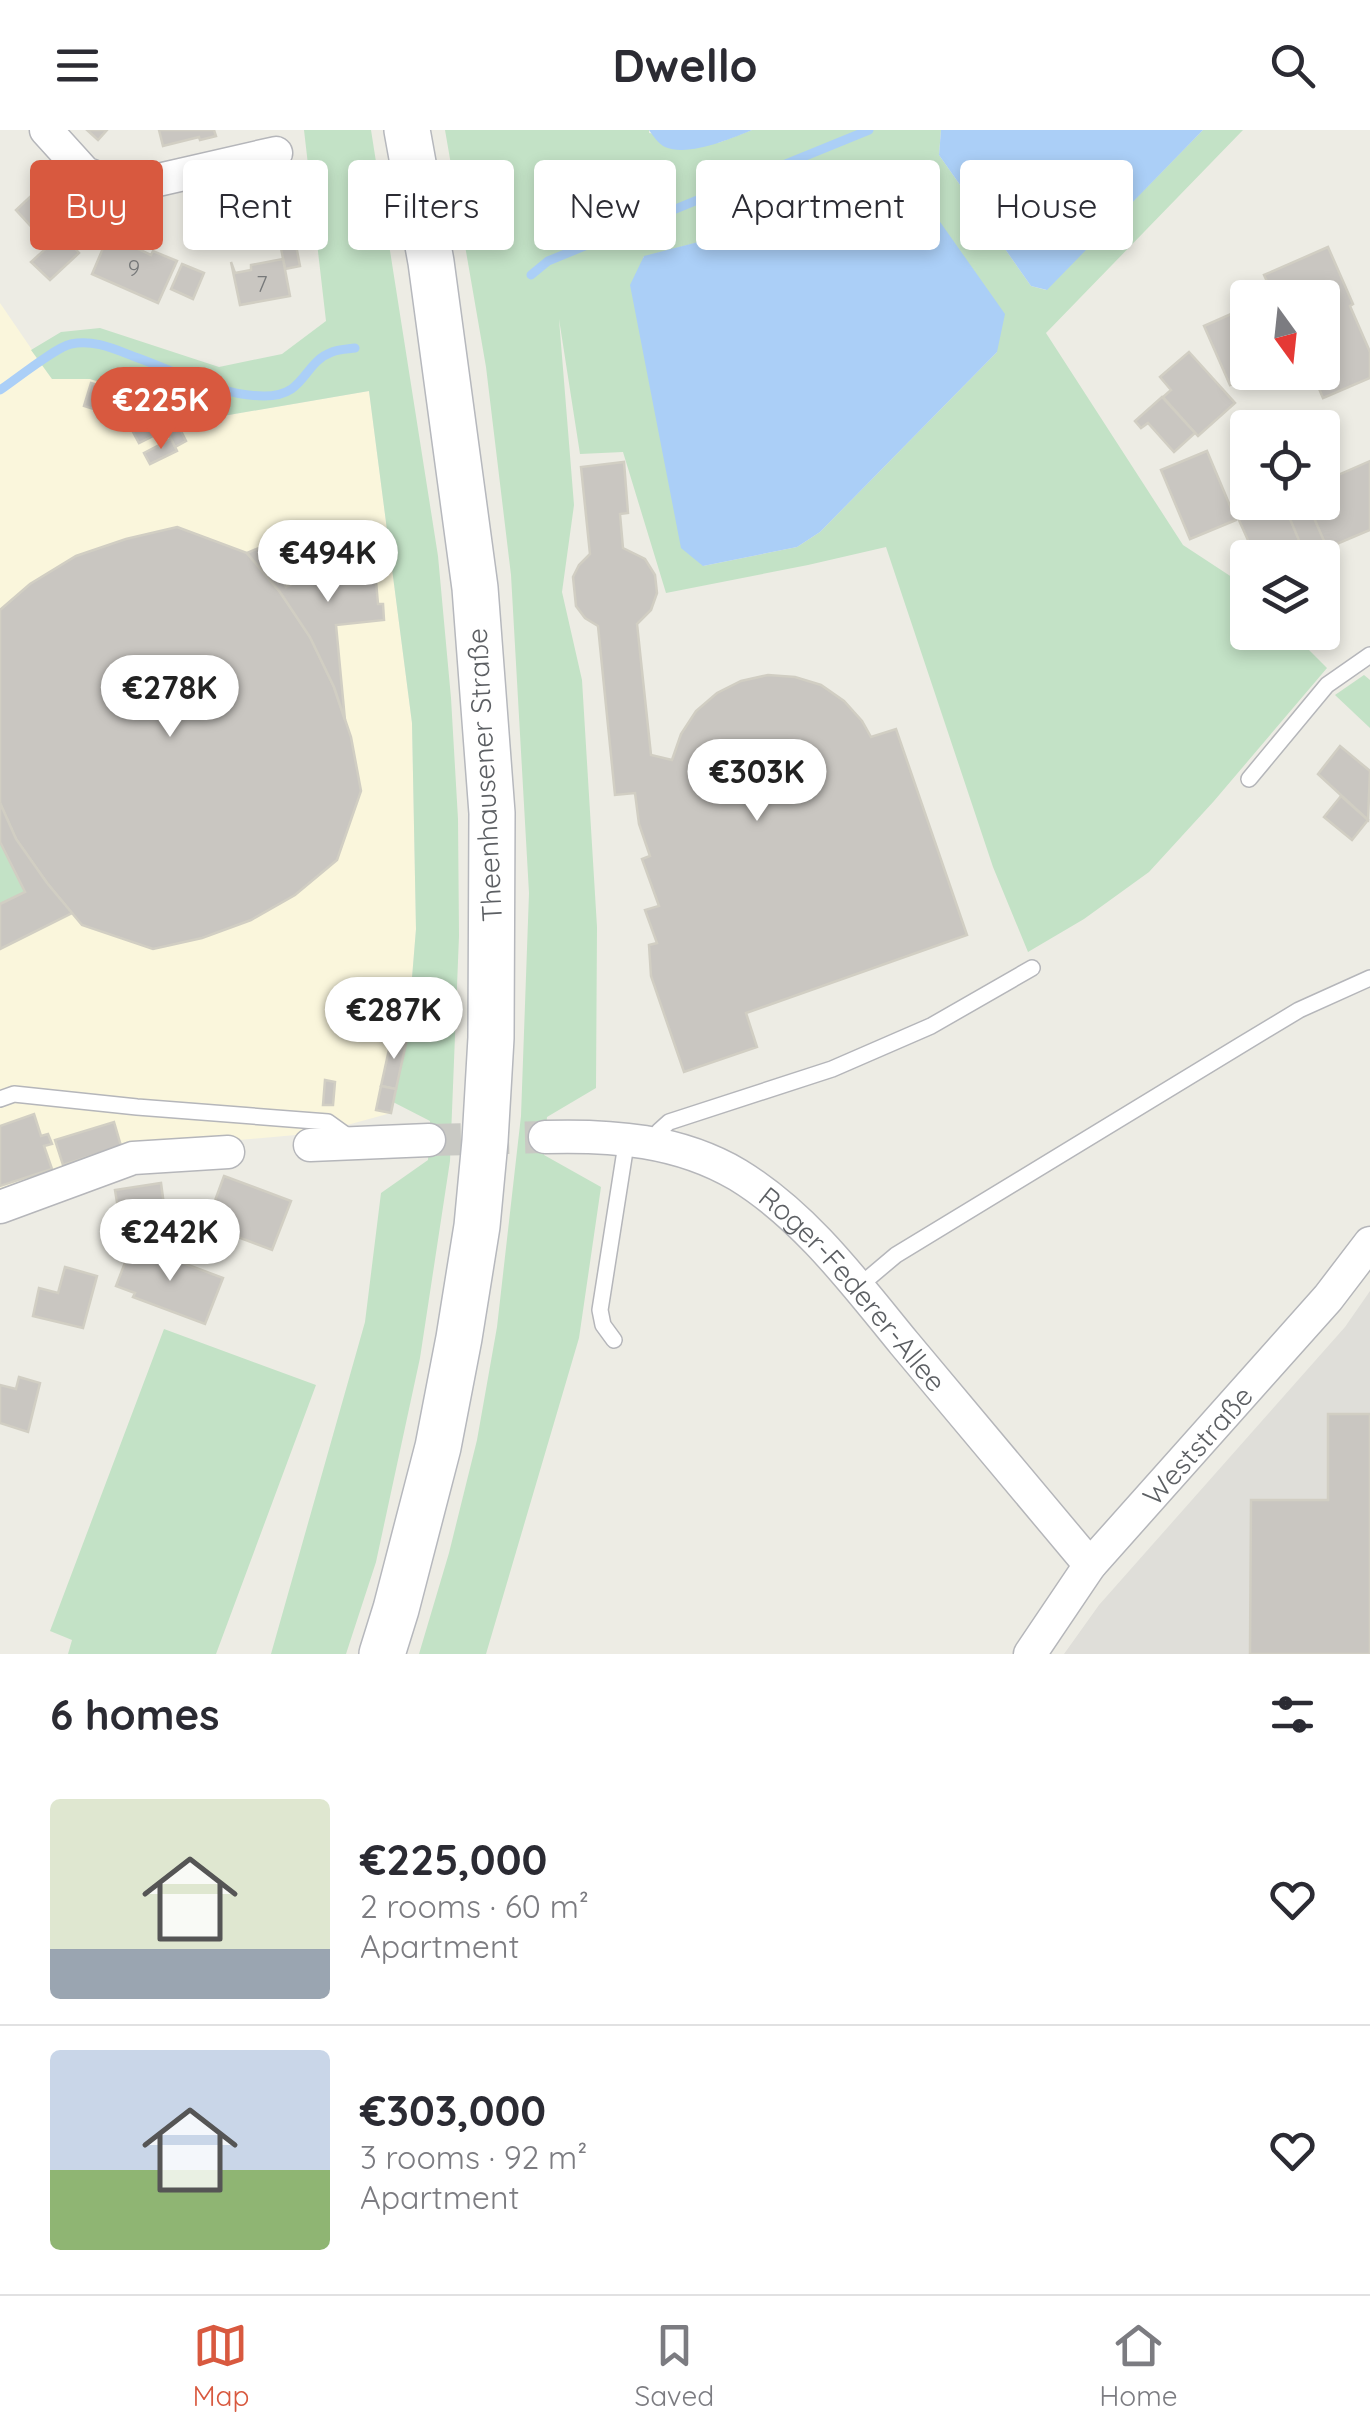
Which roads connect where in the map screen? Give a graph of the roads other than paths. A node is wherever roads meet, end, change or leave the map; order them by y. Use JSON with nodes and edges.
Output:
{"nodes":[{"id":1,"x":46,"y":130,"type":"edge"},
{"id":2,"x":407,"y":130,"type":"edge"},
{"id":3,"x":276,"y":154,"type":"dead end"},
{"id":4,"x":1370,"y":655,"type":"edge"},
{"id":5,"x":1249,"y":779,"type":"dead end"},
{"id":6,"x":1032,"y":968,"type":"dead end"},
{"id":7,"x":1370,"y":978,"type":"edge"},
{"id":8,"x":0,"y":1099,"type":"edge"},
{"id":9,"x":545,"y":1137,"type":"tunnel mouth"},
{"id":10,"x":429,"y":1140,"type":"tunnel mouth"},
{"id":11,"x":642,"y":1141,"type":"junction"},
{"id":12,"x":356,"y":1142,"type":"junction"},
{"id":13,"x":310,"y":1145,"type":"dead end"},
{"id":14,"x":228,"y":1152,"type":"dead end"},
{"id":15,"x":0,"y":1207,"type":"edge"},
{"id":16,"x":1370,"y":1243,"type":"edge"},
{"id":17,"x":858,"y":1287,"type":"junction"},
{"id":18,"x":614,"y":1340,"type":"dead end"},
{"id":19,"x":1090,"y":1565,"type":"junction"},
{"id":20,"x":382,"y":1654,"type":"edge"},
{"id":21,"x":1030,"y":1654,"type":"edge"}],
"edges":[{"from":1,"to":3,"type":"street"},
{"from":2,"to":20,"type":"main road","name":"Theenhausener Straße"},
{"from":4,"to":5,"type":"lane"},
{"from":6,"to":11,"type":"lane"},
{"from":7,"to":17,"type":"lane"},
{"from":8,"to":12,"type":"lane"},
{"from":9,"to":11,"type":"street","name":"Roger-Federer-Allee"},
{"from":10,"to":12,"type":"street"},
{"from":11,"to":17,"type":"street","name":"Roger-Federer-Allee"},
{"from":11,"to":18,"type":"lane"},
{"from":12,"to":13,"type":"street"},
{"from":14,"to":15,"type":"street"},
{"from":16,"to":19,"type":"street","name":"Weststraße"},
{"from":17,"to":19,"type":"street","name":"Roger-Federer-Allee"},
{"from":19,"to":21,"type":"street","name":"Weststraße"}]}
